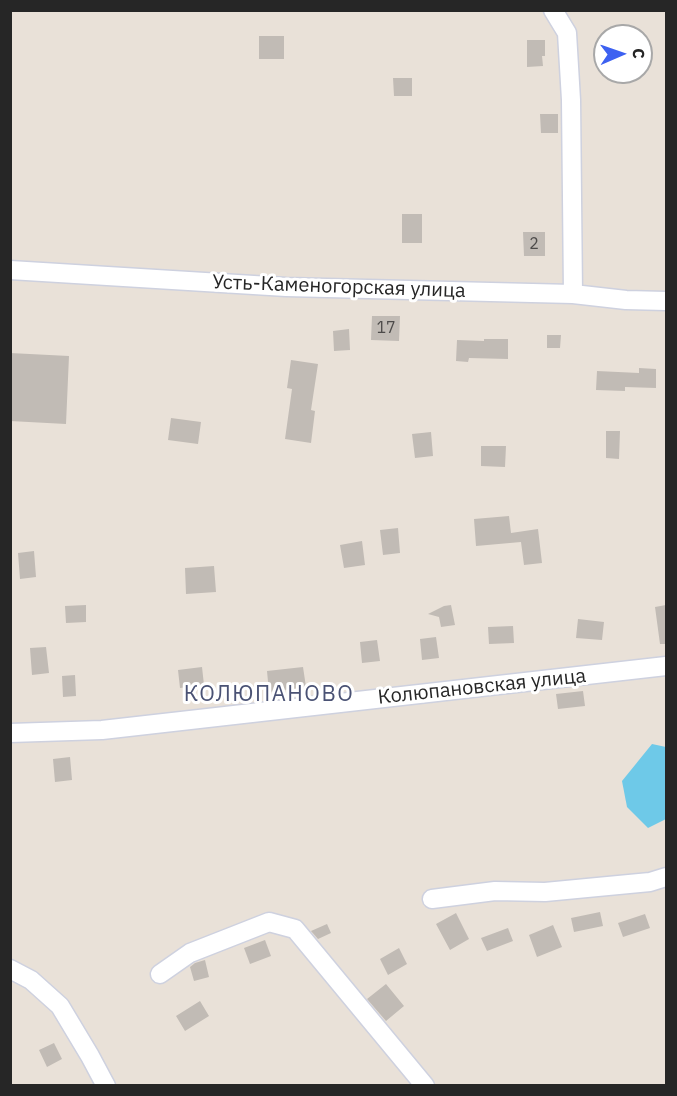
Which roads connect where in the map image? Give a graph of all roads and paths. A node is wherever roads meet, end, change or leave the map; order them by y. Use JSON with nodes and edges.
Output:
{"nodes":[{"id":1,"x":555,"y":11,"type":"edge"},
{"id":2,"x":10,"y":270,"type":"edge"},
{"id":3,"x":573,"y":294,"type":"junction"},
{"id":4,"x":666,"y":301,"type":"edge"},
{"id":5,"x":666,"y":666,"type":"edge"},
{"id":6,"x":10,"y":733,"type":"edge"},
{"id":7,"x":666,"y":877,"type":"edge"},
{"id":8,"x":432,"y":899,"type":"dead end"},
{"id":9,"x":10,"y":969,"type":"edge"},
{"id":10,"x":160,"y":974,"type":"dead end"},
{"id":11,"x":106,"y":1086,"type":"edge"},
{"id":12,"x":425,"y":1086,"type":"edge"}],
"edges":[{"from":1,"to":3,"type":"street"},
{"from":2,"to":3,"type":"street","name":"Усть-Каменогорская улица"},
{"from":3,"to":4,"type":"street","name":"Усть-Каменогорская улица"},
{"from":5,"to":6,"type":"street","name":"Колюпановская улица"},
{"from":7,"to":8,"type":"street"},
{"from":9,"to":11,"type":"street"},
{"from":10,"to":12,"type":"street"}]}
